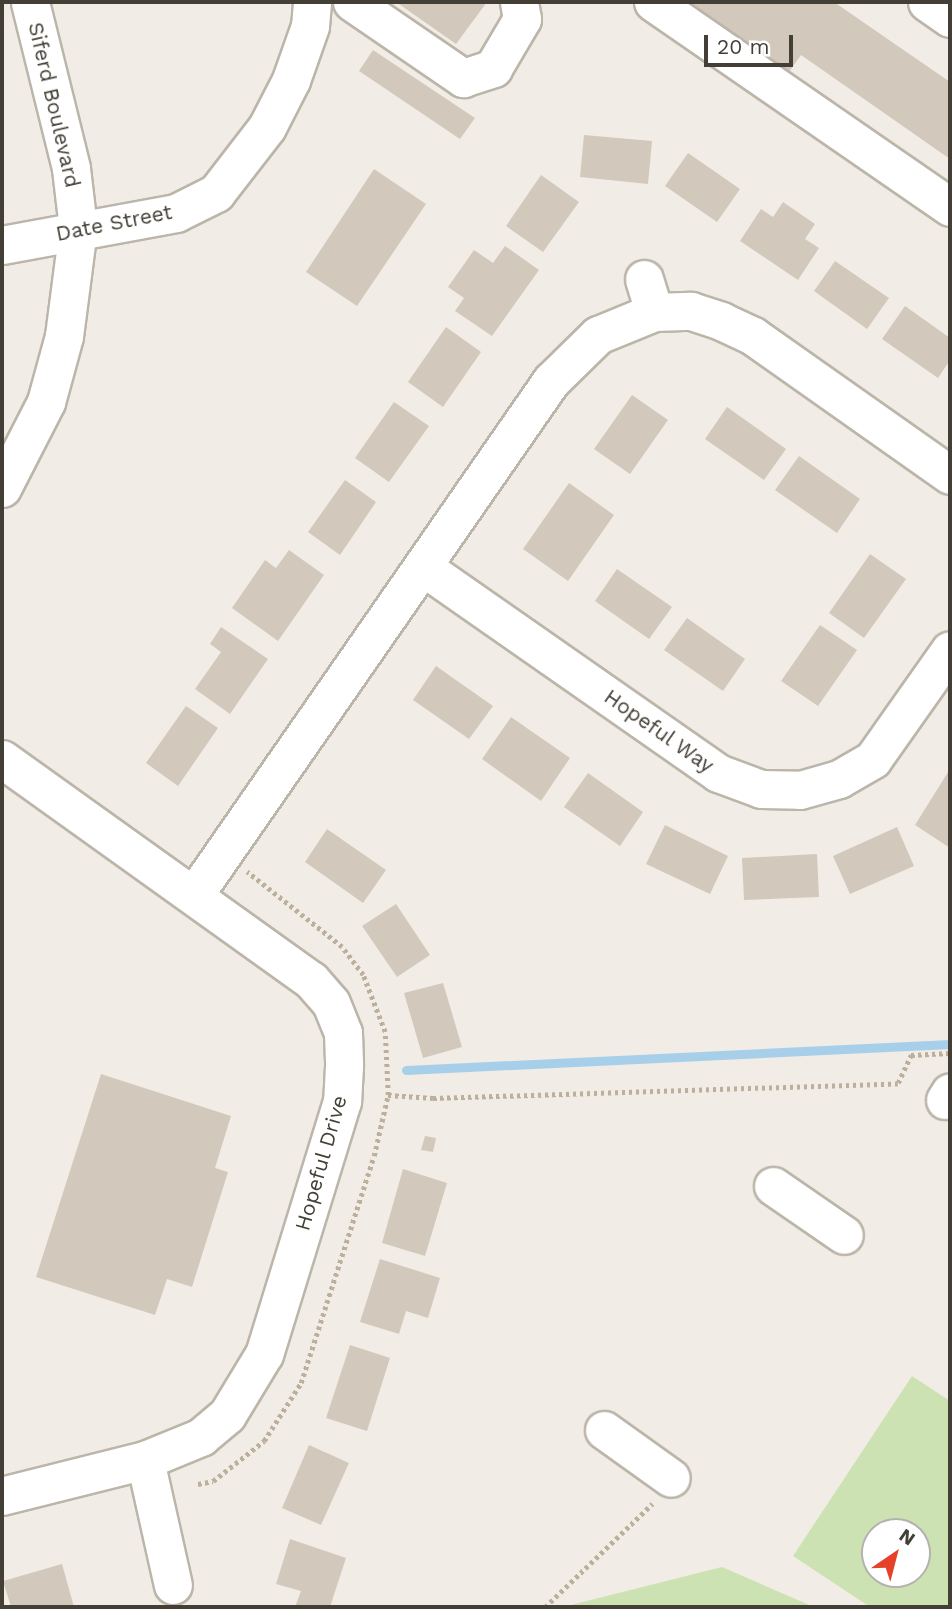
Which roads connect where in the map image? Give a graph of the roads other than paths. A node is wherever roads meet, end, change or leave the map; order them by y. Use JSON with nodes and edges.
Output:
{"nodes":[{"id":1,"x":30,"y":2,"type":"edge"},
{"id":2,"x":312,"y":2,"type":"edge"},
{"id":3,"x":352,"y":2,"type":"edge"},
{"id":4,"x":519,"y":2,"type":"edge"},
{"id":5,"x":653,"y":2,"type":"edge"},
{"id":6,"x":927,"y":2,"type":"edge"},
{"id":7,"x":950,"y":18,"type":"edge"},
{"id":8,"x":950,"y":207,"type":"edge"},
{"id":9,"x":78,"y":229,"type":"junction"},
{"id":10,"x":2,"y":245,"type":"edge"},
{"id":11,"x":950,"y":475,"type":"edge"},
{"id":12,"x":2,"y":488,"type":"edge"},
{"id":13,"x":423,"y":567,"type":"junction"},
{"id":14,"x":950,"y":650,"type":"edge"},
{"id":15,"x":2,"y":759,"type":"edge"},
{"id":16,"x":194,"y":895,"type":"junction"},
{"id":17,"x":773,"y":1186,"type":"dead end"},
{"id":18,"x":844,"y":1235,"type":"dead end"},
{"id":19,"x":604,"y":1430,"type":"dead end"},
{"id":20,"x":145,"y":1460,"type":"junction"},
{"id":21,"x":671,"y":1478,"type":"road end"},
{"id":22,"x":2,"y":1496,"type":"edge"},
{"id":23,"x":173,"y":1586,"type":"dead end"}],
"edges":[{"from":1,"to":9,"type":"street","name":"Siferd Boulevard"},
{"from":2,"to":9,"type":"street","name":"Date Street"},
{"from":3,"to":4,"type":"street"},
{"from":5,"to":8,"type":"street"},
{"from":6,"to":7,"type":"street"},
{"from":9,"to":10,"type":"street","name":"Date Street"},
{"from":9,"to":12,"type":"street","name":"Siferd Boulevard"},
{"from":11,"to":13,"type":"street"},
{"from":13,"to":14,"type":"street","name":"Hopeful Way"},
{"from":13,"to":16,"type":"street"},
{"from":15,"to":16,"type":"street","name":"Hopeful Drive"},
{"from":16,"to":20,"type":"street","name":"Hopeful Drive"},
{"from":17,"to":18,"type":"street"},
{"from":19,"to":21,"type":"street"},
{"from":20,"to":22,"type":"street","name":"Hopeful Drive"},
{"from":20,"to":23,"type":"street"}]}
